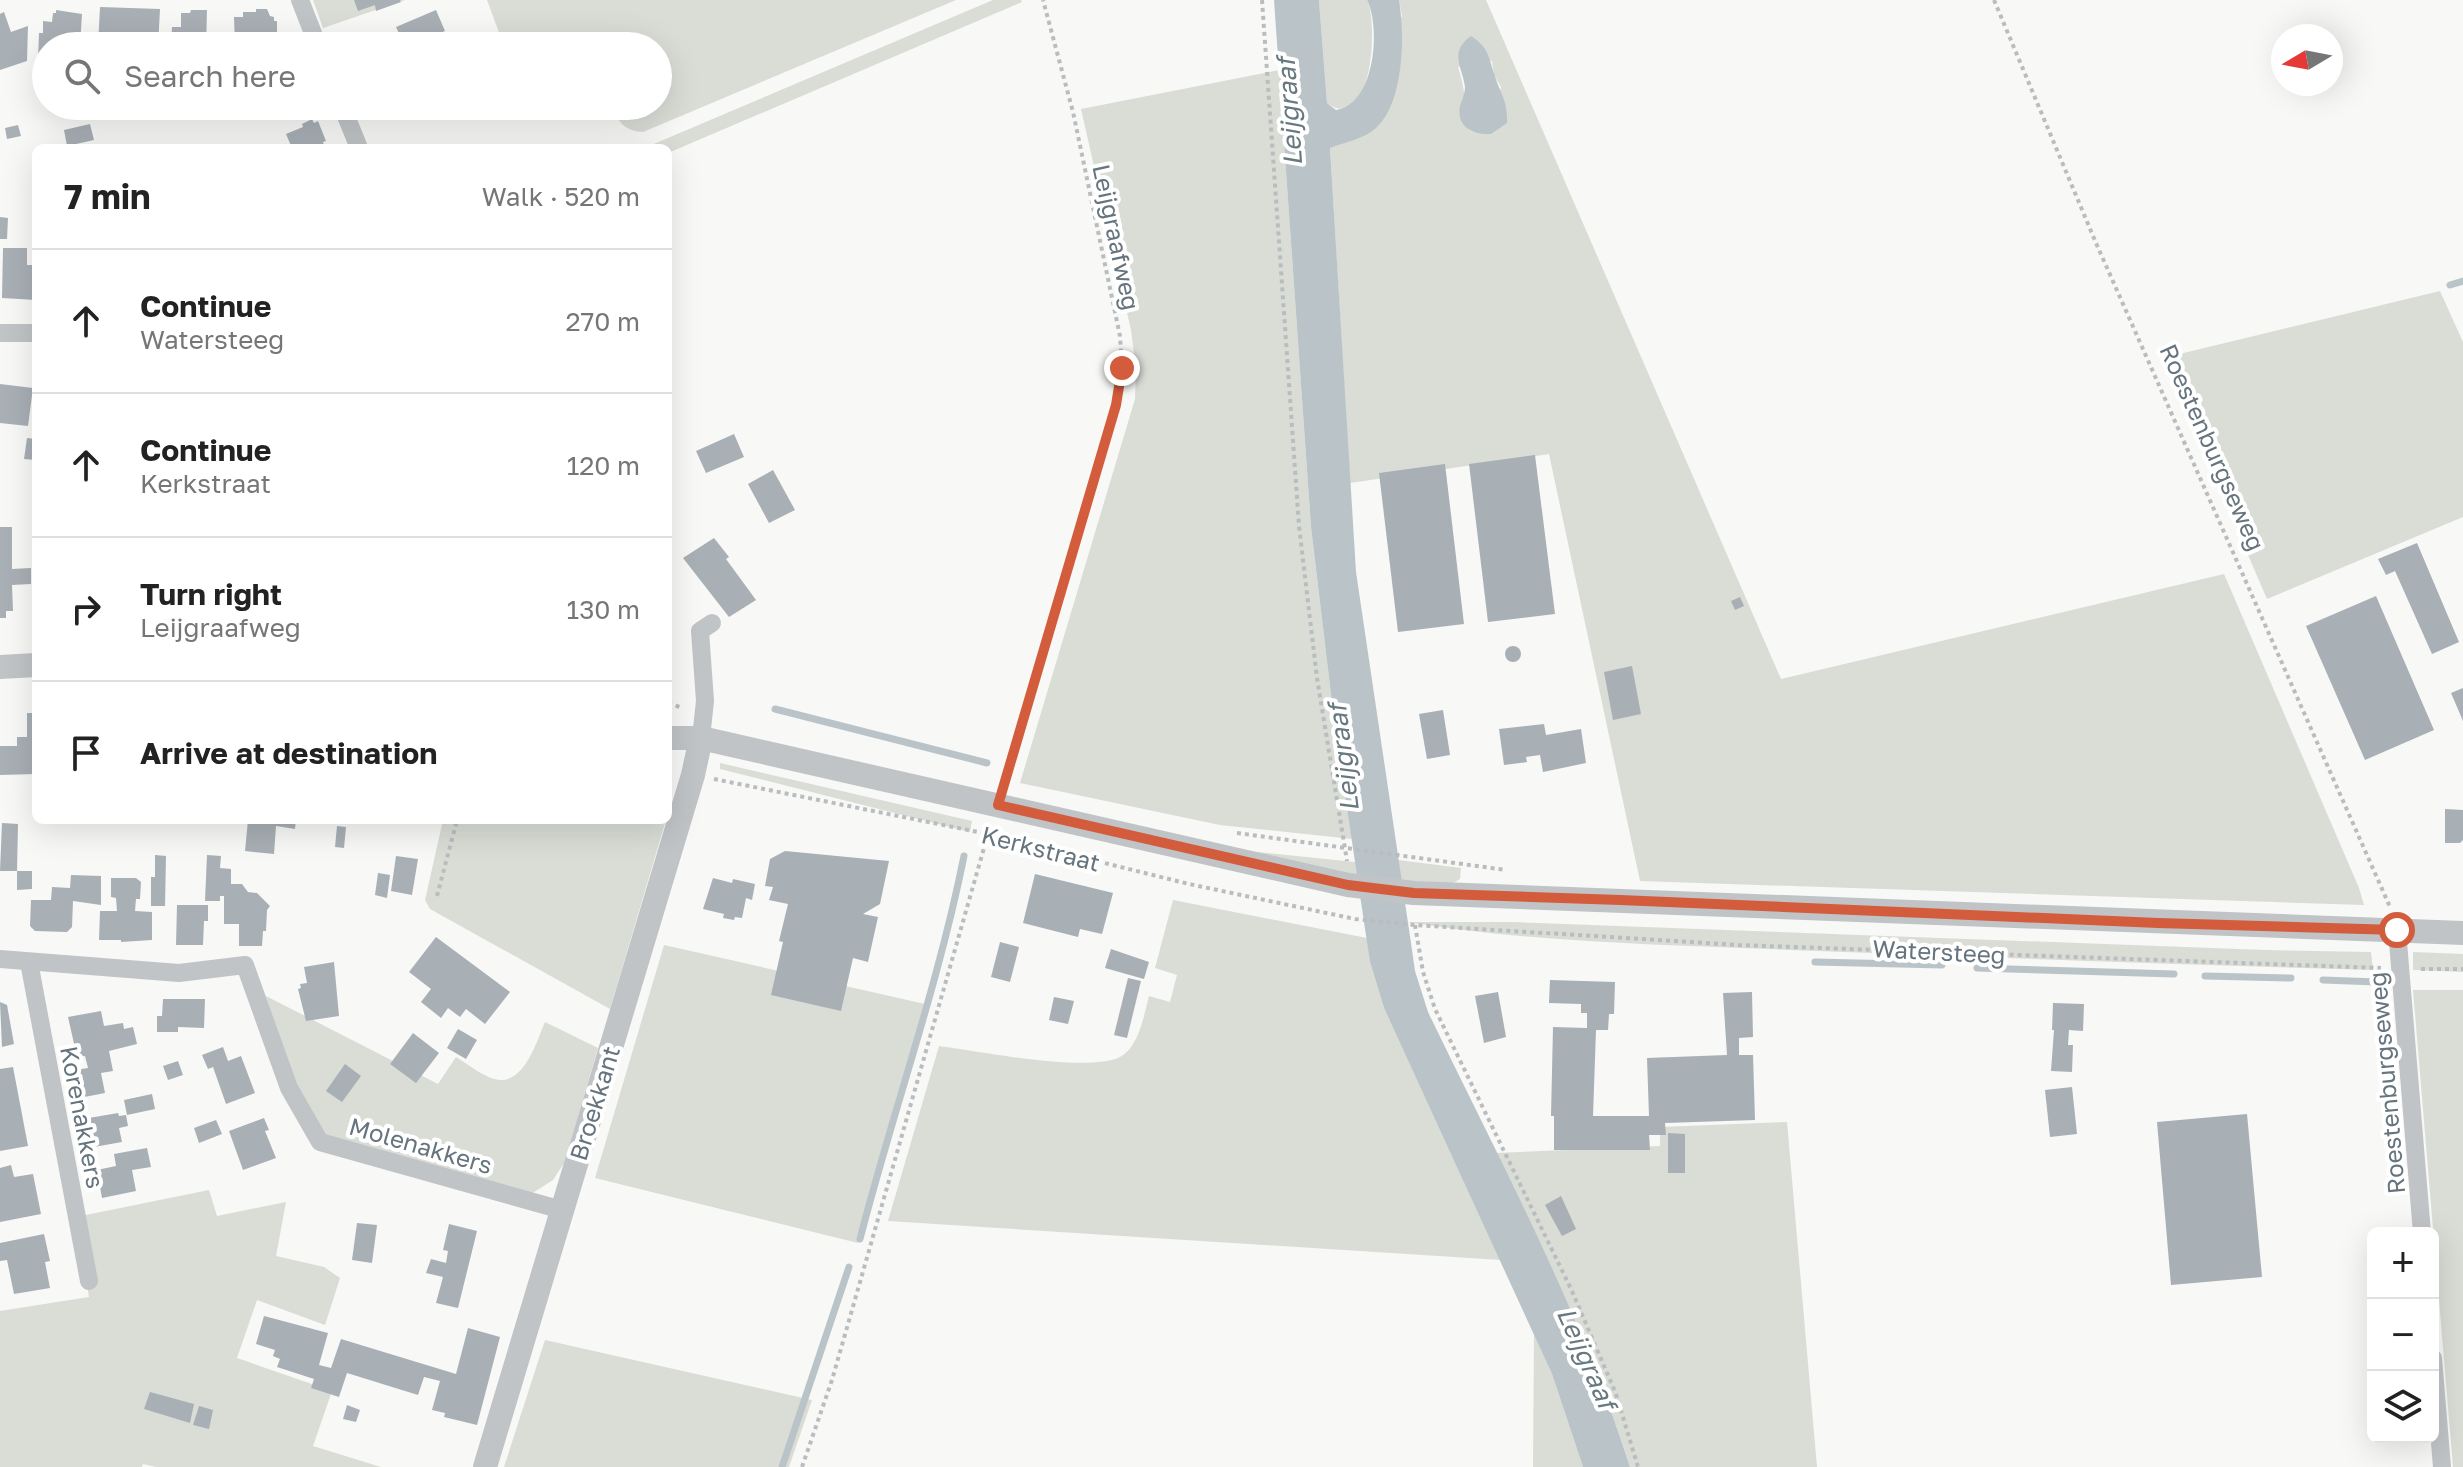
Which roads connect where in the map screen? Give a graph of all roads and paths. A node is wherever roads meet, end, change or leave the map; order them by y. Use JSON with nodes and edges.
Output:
{"nodes":[{"id":1,"x":300,"y":0,"type":"edge"},
{"id":2,"x":1043,"y":0,"type":"edge"},
{"id":3,"x":1262,"y":0,"type":"edge"},
{"id":4,"x":1994,"y":0,"type":"edge"},
{"id":5,"x":313,"y":32,"type":"edge"},
{"id":6,"x":348,"y":120,"type":"edge"},
{"id":7,"x":357,"y":144,"type":"edge"},
{"id":8,"x":0,"y":333,"type":"edge"},
{"id":9,"x":32,"y":333,"type":"edge"},
{"id":10,"x":712,"y":623,"type":"dead end"},
{"id":11,"x":32,"y":665,"type":"edge"},
{"id":12,"x":0,"y":667,"type":"edge"},
{"id":13,"x":672,"y":723,"type":"edge"},
{"id":14,"x":672,"y":738,"type":"edge"},
{"id":15,"x":701,"y":738,"type":"junction"},
{"id":16,"x":693,"y":775,"type":"junction"},
{"id":17,"x":998,"y":805,"type":"junction"},
{"id":18,"x":456,"y":824,"type":"edge"},
{"id":19,"x":988,"y":834,"type":"junction"},
{"id":20,"x":1346,"y":847,"type":"junction"},
{"id":21,"x":1405,"y":855,"type":"dead end"},
{"id":22,"x":1353,"y":886,"type":"junction"},
{"id":23,"x":1414,"y":893,"type":"joint"},
{"id":24,"x":437,"y":896,"type":"dead end"},
{"id":25,"x":1355,"y":919,"type":"junction"},
{"id":26,"x":2395,"y":920,"type":"junction"},
{"id":27,"x":1415,"y":925,"type":"junction"},
{"id":28,"x":2463,"y":933,"type":"edge"},
{"id":29,"x":0,"y":959,"type":"edge"},
{"id":30,"x":29,"y":962,"type":"junction"},
{"id":31,"x":2401,"y":968,"type":"junction"},
{"id":32,"x":2463,"y":969,"type":"edge"},
{"id":33,"x":562,"y":1210,"type":"junction"},
{"id":34,"x":2422,"y":1227,"type":"edge"},
{"id":35,"x":89,"y":1281,"type":"dead end"},
{"id":36,"x":2434,"y":1371,"type":"edge"},
{"id":37,"x":485,"y":1467,"type":"edge"},
{"id":38,"x":802,"y":1467,"type":"edge"},
{"id":39,"x":1638,"y":1467,"type":"edge"},
{"id":40,"x":2442,"y":1467,"type":"edge"}],
"edges":[{"from":1,"to":5,"type":"street"},
{"from":2,"to":17,"type":"path","name":"Leijgraafweg"},
{"from":3,"to":20,"type":"path"},
{"from":4,"to":26,"type":"path","name":"Roestenburgseweg"},
{"from":6,"to":7,"type":"street"},
{"from":8,"to":9,"type":"street"},
{"from":10,"to":15,"type":"street"},
{"from":11,"to":12,"type":"street"},
{"from":13,"to":15,"type":"street","name":"Kerkstraat"},
{"from":14,"to":15,"type":"street","name":"Kerkstraat"},
{"from":15,"to":16,"type":"street","name":"Broekkant"},
{"from":15,"to":17,"type":"street","name":"Kerkstraat"},
{"from":16,"to":19,"type":"path","name":"Kerkstraat"},
{"from":16,"to":33,"type":"street","name":"Broekkant"},
{"from":17,"to":22,"type":"street","name":"Kerkstraat"},
{"from":18,"to":24,"type":"path"},
{"from":19,"to":25,"type":"path","name":"Kerkstraat"},
{"from":19,"to":38,"type":"path"},
{"from":20,"to":21,"type":"path"},
{"from":20,"to":22,"type":"path"},
{"from":22,"to":23,"type":"street","name":"Kerkstraat"},
{"from":22,"to":25,"type":"path"},
{"from":23,"to":26,"type":"street","name":"Watersteeg"},
{"from":25,"to":27,"type":"path","name":"Kerkstraat"},
{"from":26,"to":28,"type":"street","name":"Watersteeg"},
{"from":26,"to":31,"type":"street","name":"Roestenburgseweg"},
{"from":27,"to":31,"type":"path","name":"Watersteeg"},
{"from":27,"to":39,"type":"path"},
{"from":29,"to":30,"type":"street","name":"Molenakkers"},
{"from":30,"to":33,"type":"street","name":"Molenakkers"},
{"from":30,"to":35,"type":"street","name":"Korenakkers"},
{"from":31,"to":32,"type":"path","name":"Watersteeg"},
{"from":31,"to":34,"type":"street","name":"Roestenburgseweg"},
{"from":33,"to":37,"type":"street","name":"Broekkant"},
{"from":36,"to":40,"type":"street"}]}
